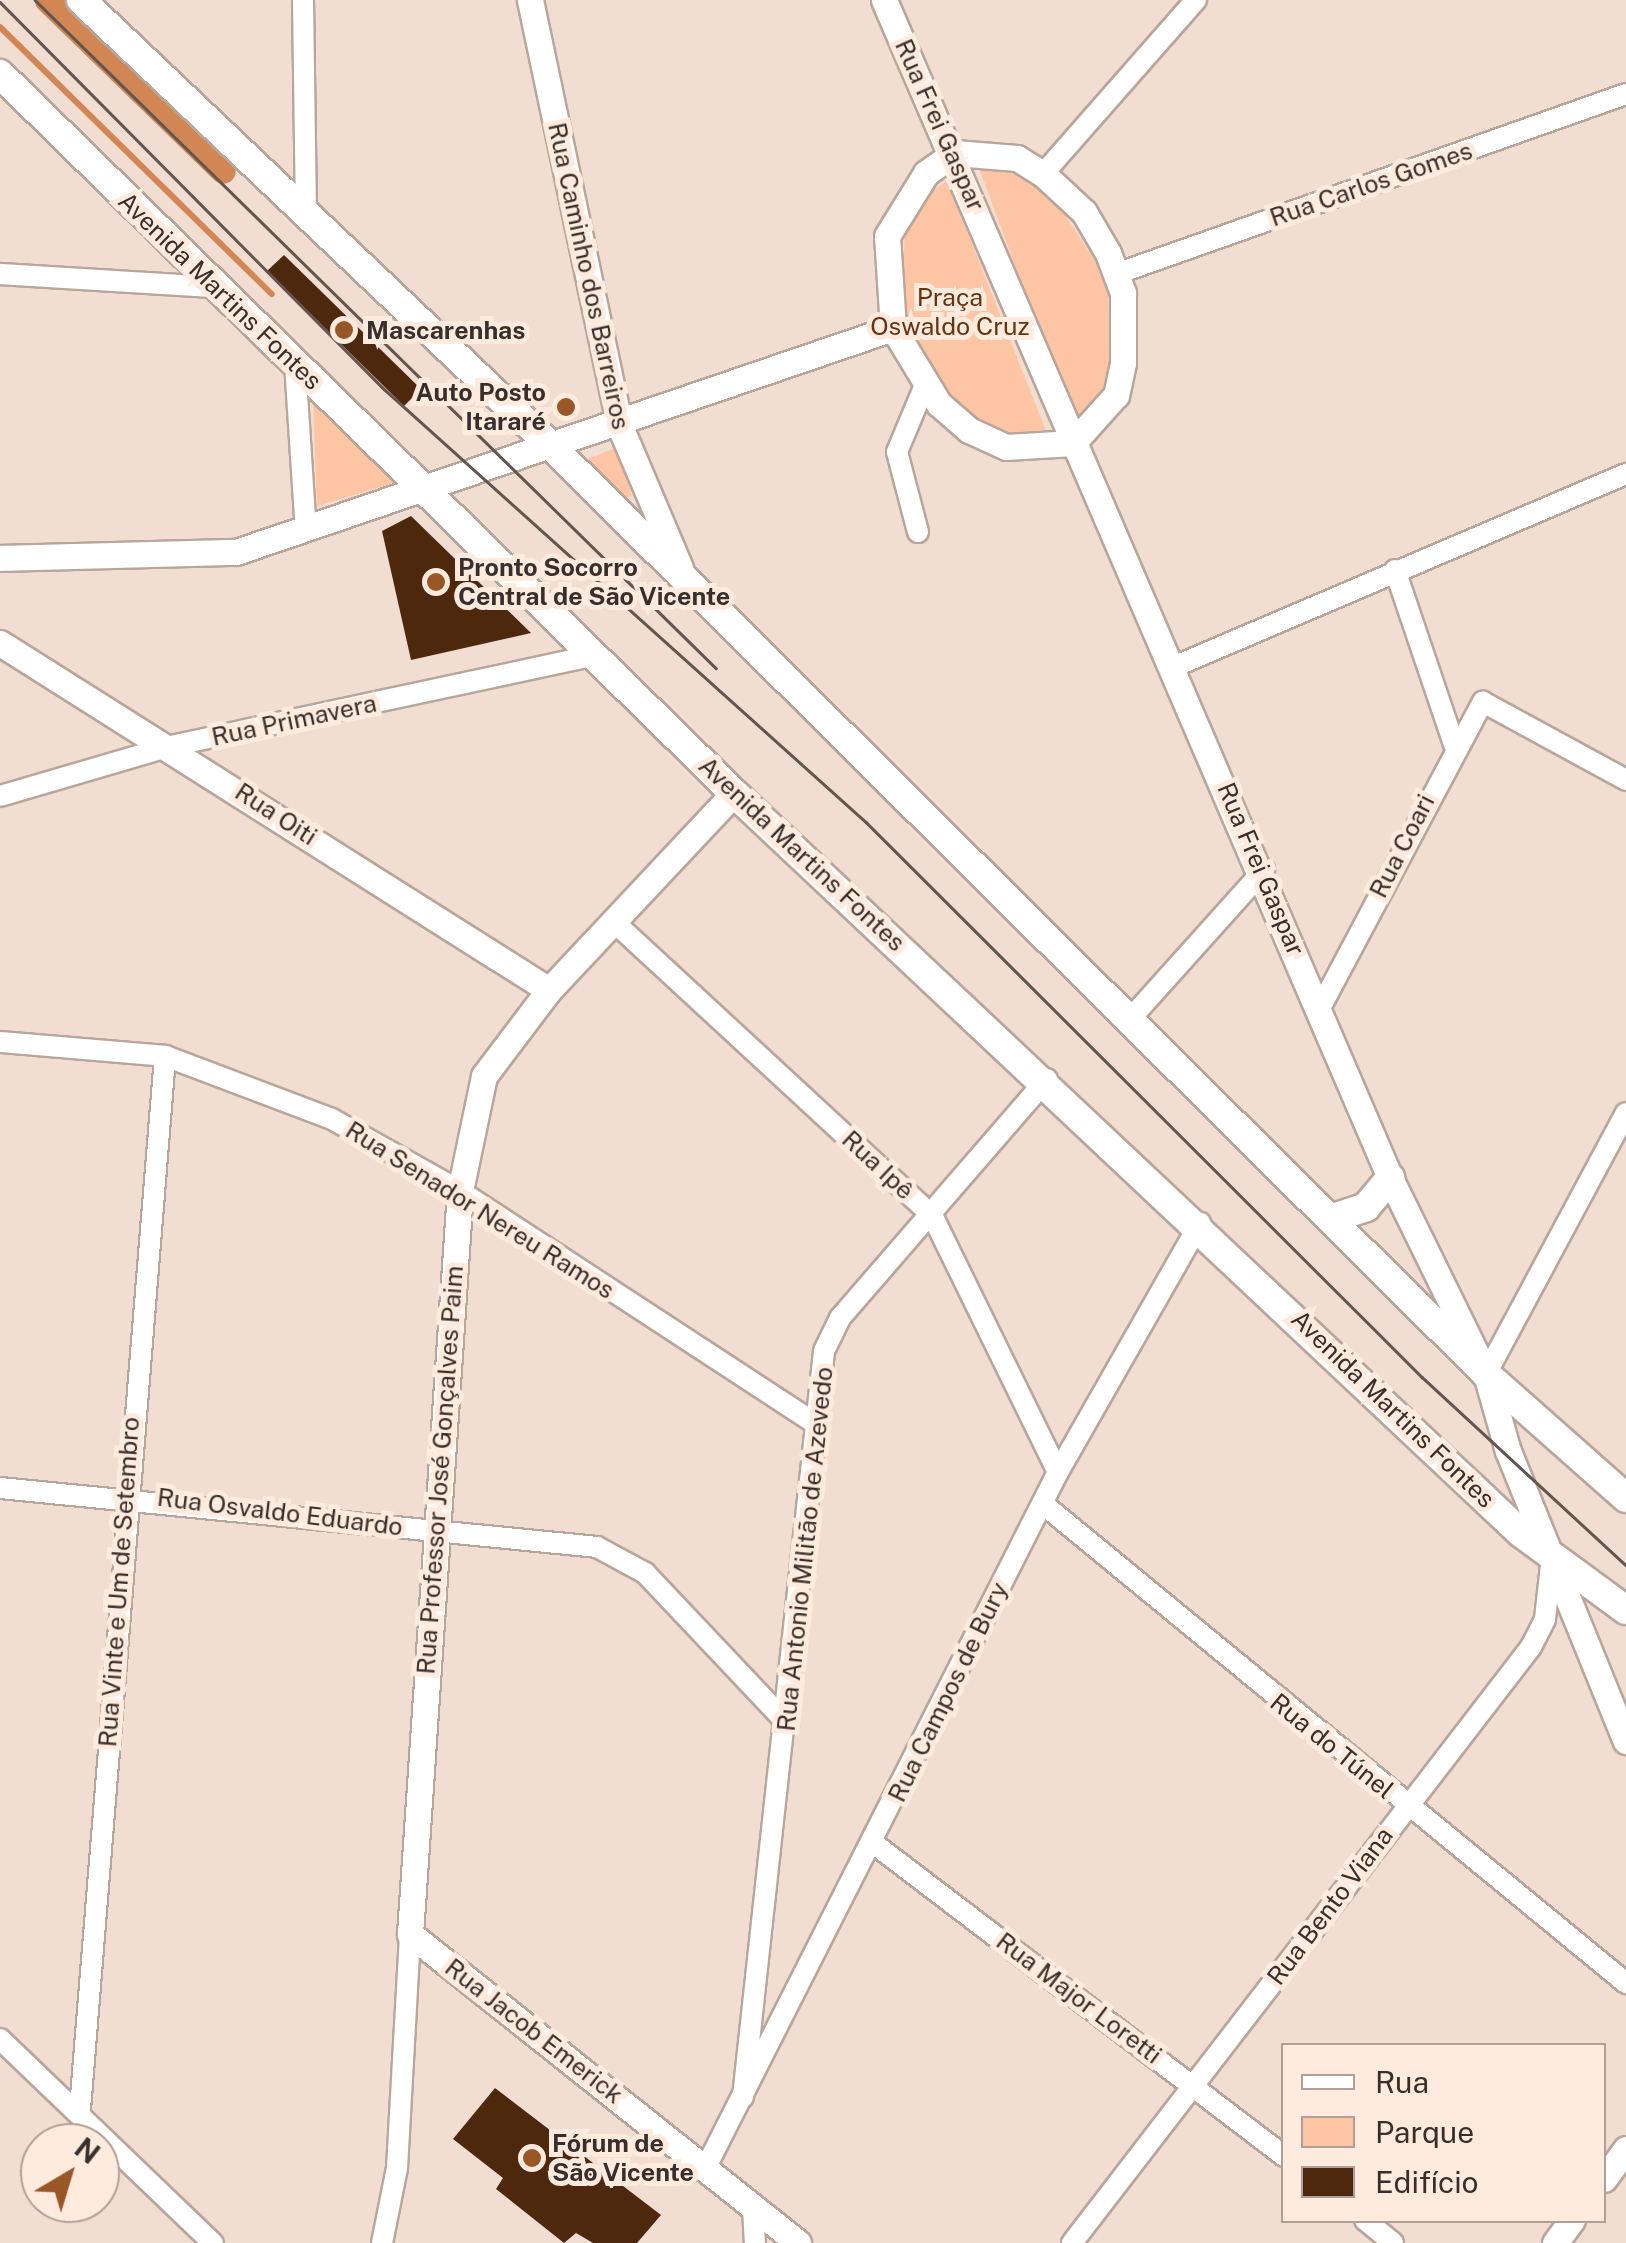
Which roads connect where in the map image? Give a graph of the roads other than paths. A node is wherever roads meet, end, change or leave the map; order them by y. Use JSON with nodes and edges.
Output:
{"nodes":[{"id":1,"x":81,"y":0,"type":"edge"},
{"id":2,"x":303,"y":0,"type":"edge"},
{"id":3,"x":530,"y":0,"type":"edge"},
{"id":4,"x":884,"y":0,"type":"edge"},
{"id":5,"x":1196,"y":0,"type":"edge"},
{"id":6,"x":0,"y":74,"type":"edge"},
{"id":7,"x":1626,"y":94,"type":"edge"},
{"id":8,"x":954,"y":154,"type":"junction"},
{"id":9,"x":1043,"y":174,"type":"junction"},
{"id":10,"x":306,"y":219,"type":"junction"},
{"id":11,"x":0,"y":274,"type":"edge"},
{"id":12,"x":1116,"y":274,"type":"junction"},
{"id":13,"x":214,"y":287,"type":"junction"},
{"id":14,"x":893,"y":328,"type":"junction"},
{"id":15,"x":295,"y":363,"type":"junction"},
{"id":16,"x":925,"y":385,"type":"junction"},
{"id":17,"x":619,"y":424,"type":"junction"},
{"id":18,"x":1073,"y":443,"type":"junction"},
{"id":19,"x":552,"y":448,"type":"junction"},
{"id":20,"x":1626,"y":474,"type":"edge"},
{"id":21,"x":426,"y":493,"type":"junction"},
{"id":22,"x":306,"y":531,"type":"junction"},
{"id":23,"x":918,"y":532,"type":"dead end"},
{"id":24,"x":0,"y":558,"type":"edge"},
{"id":25,"x":1395,"y":570,"type":"junction"},
{"id":26,"x":697,"y":599,"type":"junction"},
{"id":27,"x":0,"y":643,"type":"edge"},
{"id":28,"x":591,"y":656,"type":"junction"},
{"id":29,"x":1171,"y":668,"type":"junction"},
{"id":30,"x":1454,"y":744,"type":"junction"},
{"id":31,"x":171,"y":746,"type":"junction"},
{"id":32,"x":1626,"y":780,"type":"edge"},
{"id":33,"x":734,"y":793,"type":"junction"},
{"id":34,"x":0,"y":796,"type":"edge"},
{"id":35,"x":1264,"y":870,"type":"junction"},
{"id":36,"x":614,"y":922,"type":"junction"},
{"id":37,"x":548,"y":990,"type":"junction"},
{"id":38,"x":1320,"y":1008,"type":"junction"},
{"id":39,"x":1132,"y":1016,"type":"junction"},
{"id":40,"x":0,"y":1042,"type":"edge"},
{"id":41,"x":165,"y":1056,"type":"junction"},
{"id":42,"x":1047,"y":1079,"type":"junction"},
{"id":43,"x":1626,"y":1113,"type":"edge"},
{"id":44,"x":1390,"y":1178,"type":"junction"},
{"id":45,"x":460,"y":1191,"type":"junction"},
{"id":46,"x":932,"y":1214,"type":"junction"},
{"id":47,"x":1333,"y":1218,"type":"junction"},
{"id":48,"x":1200,"y":1223,"type":"junction"},
{"id":49,"x":1486,"y":1374,"type":"junction"},
{"id":50,"x":814,"y":1423,"type":"junction"},
{"id":51,"x":1058,"y":1472,"type":"junction"},
{"id":52,"x":0,"y":1488,"type":"edge"},
{"id":53,"x":124,"y":1494,"type":"junction"},
{"id":54,"x":1626,"y":1498,"type":"edge"},
{"id":55,"x":1043,"y":1504,"type":"junction"},
{"id":56,"x":435,"y":1530,"type":"junction"},
{"id":57,"x":1552,"y":1554,"type":"junction"},
{"id":58,"x":1626,"y":1610,"type":"edge"},
{"id":59,"x":788,"y":1724,"type":"junction"},
{"id":60,"x":1626,"y":1741,"type":"edge"},
{"id":61,"x":1407,"y":1806,"type":"junction"},
{"id":62,"x":873,"y":1843,"type":"junction"},
{"id":63,"x":410,"y":1934,"type":"junction"},
{"id":64,"x":1626,"y":1983,"type":"edge"},
{"id":65,"x":0,"y":2039,"type":"edge"},
{"id":66,"x":1194,"y":2084,"type":"junction"},
{"id":67,"x":743,"y":2097,"type":"junction"},
{"id":68,"x":80,"y":2109,"type":"junction"},
{"id":69,"x":1626,"y":2149,"type":"edge"},
{"id":70,"x":1281,"y":2154,"type":"edge"},
{"id":71,"x":706,"y":2168,"type":"junction"},
{"id":72,"x":1606,"y":2176,"type":"edge"},
{"id":73,"x":753,"y":2207,"type":"junction"},
{"id":74,"x":1369,"y":2223,"type":"edge"},
{"id":75,"x":213,"y":2243,"type":"edge"},
{"id":76,"x":382,"y":2243,"type":"edge"},
{"id":77,"x":755,"y":2243,"type":"edge"},
{"id":78,"x":798,"y":2243,"type":"edge"},
{"id":79,"x":1072,"y":2243,"type":"edge"},
{"id":80,"x":1393,"y":2243,"type":"edge"}],
"edges":[{"from":1,"to":10,"type":"main road"},
{"from":2,"to":10,"type":"street"},
{"from":3,"to":17,"type":"street","name":"Rua Caminho dos Barreiros"},
{"from":4,"to":8,"type":"street","name":"Rua Frei Gaspar"},
{"from":5,"to":9,"type":"street"},
{"from":6,"to":13,"type":"main road","name":"Avenida Martins Fontes"},
{"from":7,"to":12,"type":"street","name":"Rua Carlos Gomes"},
{"from":8,"to":9,"type":"street"},
{"from":8,"to":14,"type":"street"},
{"from":8,"to":18,"type":"street","name":"Rua Frei Gaspar"},
{"from":9,"to":12,"type":"street"},
{"from":10,"to":19,"type":"main road"},
{"from":11,"to":13,"type":"street"},
{"from":12,"to":18,"type":"street"},
{"from":13,"to":15,"type":"main road","name":"Avenida Martins Fontes"},
{"from":14,"to":16,"type":"street"},
{"from":14,"to":17,"type":"street"},
{"from":15,"to":21,"type":"main road","name":"Avenida Martins Fontes"},
{"from":15,"to":22,"type":"street"},
{"from":16,"to":18,"type":"street"},
{"from":16,"to":23,"type":"street"},
{"from":17,"to":19,"type":"street"},
{"from":17,"to":26,"type":"street","name":"Rua Caminho dos Barreiros"},
{"from":18,"to":29,"type":"street","name":"Rua Frei Gaspar"},
{"from":19,"to":21,"type":"street"},
{"from":19,"to":26,"type":"main road"},
{"from":20,"to":25,"type":"street"},
{"from":21,"to":22,"type":"street"},
{"from":21,"to":28,"type":"main road","name":"Avenida Martins Fontes"},
{"from":22,"to":24,"type":"street"},
{"from":25,"to":29,"type":"street"},
{"from":25,"to":30,"type":"street"},
{"from":26,"to":39,"type":"main road"},
{"from":27,"to":31,"type":"street","name":"Rua Oiti"},
{"from":28,"to":31,"type":"street","name":"Rua Primavera"},
{"from":28,"to":33,"type":"main road","name":"Avenida Martins Fontes"},
{"from":29,"to":35,"type":"street","name":"Rua Frei Gaspar"},
{"from":30,"to":32,"type":"street","name":"Rua Coari"},
{"from":30,"to":38,"type":"street","name":"Rua Coari"},
{"from":31,"to":34,"type":"street","name":"Rua Primavera"},
{"from":31,"to":37,"type":"street","name":"Rua Oiti"},
{"from":33,"to":36,"type":"street","name":"Rua Professor José Gonçalves Paim"},
{"from":33,"to":42,"type":"main road","name":"Avenida Martins Fontes"},
{"from":35,"to":38,"type":"street","name":"Rua Frei Gaspar"},
{"from":35,"to":39,"type":"street"},
{"from":36,"to":37,"type":"street","name":"Rua Professor José Gonçalves Paim"},
{"from":36,"to":46,"type":"street","name":"Rua Ipê"},
{"from":37,"to":45,"type":"street","name":"Rua Professor José Gonçalves Paim"},
{"from":38,"to":44,"type":"street","name":"Rua Frei Gaspar"},
{"from":39,"to":47,"type":"main road"},
{"from":40,"to":41,"type":"street","name":"Rua Senador Nereu Ramos"},
{"from":41,"to":45,"type":"street","name":"Rua Senador Nereu Ramos"},
{"from":41,"to":53,"type":"street","name":"Rua Vinte e Um de Setembro"},
{"from":42,"to":46,"type":"street","name":"Rua Antonio Militão de Azevedo"},
{"from":42,"to":48,"type":"main road","name":"Avenida Martins Fontes"},
{"from":43,"to":49,"type":"street"},
{"from":44,"to":47,"type":"main road"},
{"from":44,"to":49,"type":"street","name":"Rua Frei Gaspar"},
{"from":45,"to":50,"type":"street","name":"Rua Senador Nereu Ramos"},
{"from":45,"to":56,"type":"street","name":"Rua Professor José Gonçalves Paim"},
{"from":46,"to":50,"type":"street","name":"Rua Antonio Militão de Azevedo"},
{"from":46,"to":51,"type":"street","name":"Rua Ipê"},
{"from":47,"to":49,"type":"main road"},
{"from":48,"to":51,"type":"street","name":"Rua Campos de Bury"},
{"from":48,"to":57,"type":"main road","name":"Avenida Martins Fontes"},
{"from":49,"to":54,"type":"main road"},
{"from":49,"to":57,"type":"street","name":"Rua Frei Gaspar"},
{"from":50,"to":59,"type":"street","name":"Rua Antonio Militão de Azevedo"},
{"from":51,"to":55,"type":"street","name":"Rua Campos de Bury"},
{"from":52,"to":53,"type":"street","name":"Rua Osvaldo Eduardo"},
{"from":53,"to":56,"type":"street","name":"Rua Osvaldo Eduardo"},
{"from":53,"to":68,"type":"street","name":"Rua Vinte e Um de Setembro"},
{"from":55,"to":61,"type":"street","name":"Rua do Túnel"},
{"from":55,"to":62,"type":"street","name":"Rua Campos de Bury"},
{"from":56,"to":59,"type":"street","name":"Rua Osvaldo Eduardo"},
{"from":56,"to":63,"type":"street","name":"Rua Professor José Gonçalves Paim"},
{"from":57,"to":58,"type":"main road","name":"Avenida Martins Fontes"},
{"from":57,"to":60,"type":"street","name":"Rua Frei Gaspar"},
{"from":57,"to":61,"type":"street","name":"Rua Bento Viana"},
{"from":59,"to":67,"type":"street","name":"Rua Antonio Militão de Azevedo"},
{"from":61,"to":64,"type":"street","name":"Rua do Túnel"},
{"from":61,"to":66,"type":"street","name":"Rua Bento Viana"},
{"from":62,"to":66,"type":"street","name":"Rua Major Loretti"},
{"from":62,"to":67,"type":"street","name":"Rua Campos de Bury"},
{"from":63,"to":71,"type":"street","name":"Rua Jacob Emerick"},
{"from":63,"to":76,"type":"street","name":"Rua Professor José Gonçalves Paim"},
{"from":65,"to":68,"type":"street"},
{"from":66,"to":70,"type":"street","name":"Rua Major Loretti"},
{"from":66,"to":79,"type":"street","name":"Rua Bento Viana"},
{"from":67,"to":71,"type":"street","name":"Rua Campos de Bury"},
{"from":68,"to":75,"type":"street"},
{"from":69,"to":72,"type":"street"},
{"from":71,"to":73,"type":"street","name":"Rua Jacob Emerick"},
{"from":73,"to":77,"type":"street"},
{"from":73,"to":78,"type":"street","name":"Rua Jacob Emerick"},
{"from":74,"to":80,"type":"street"}]}
